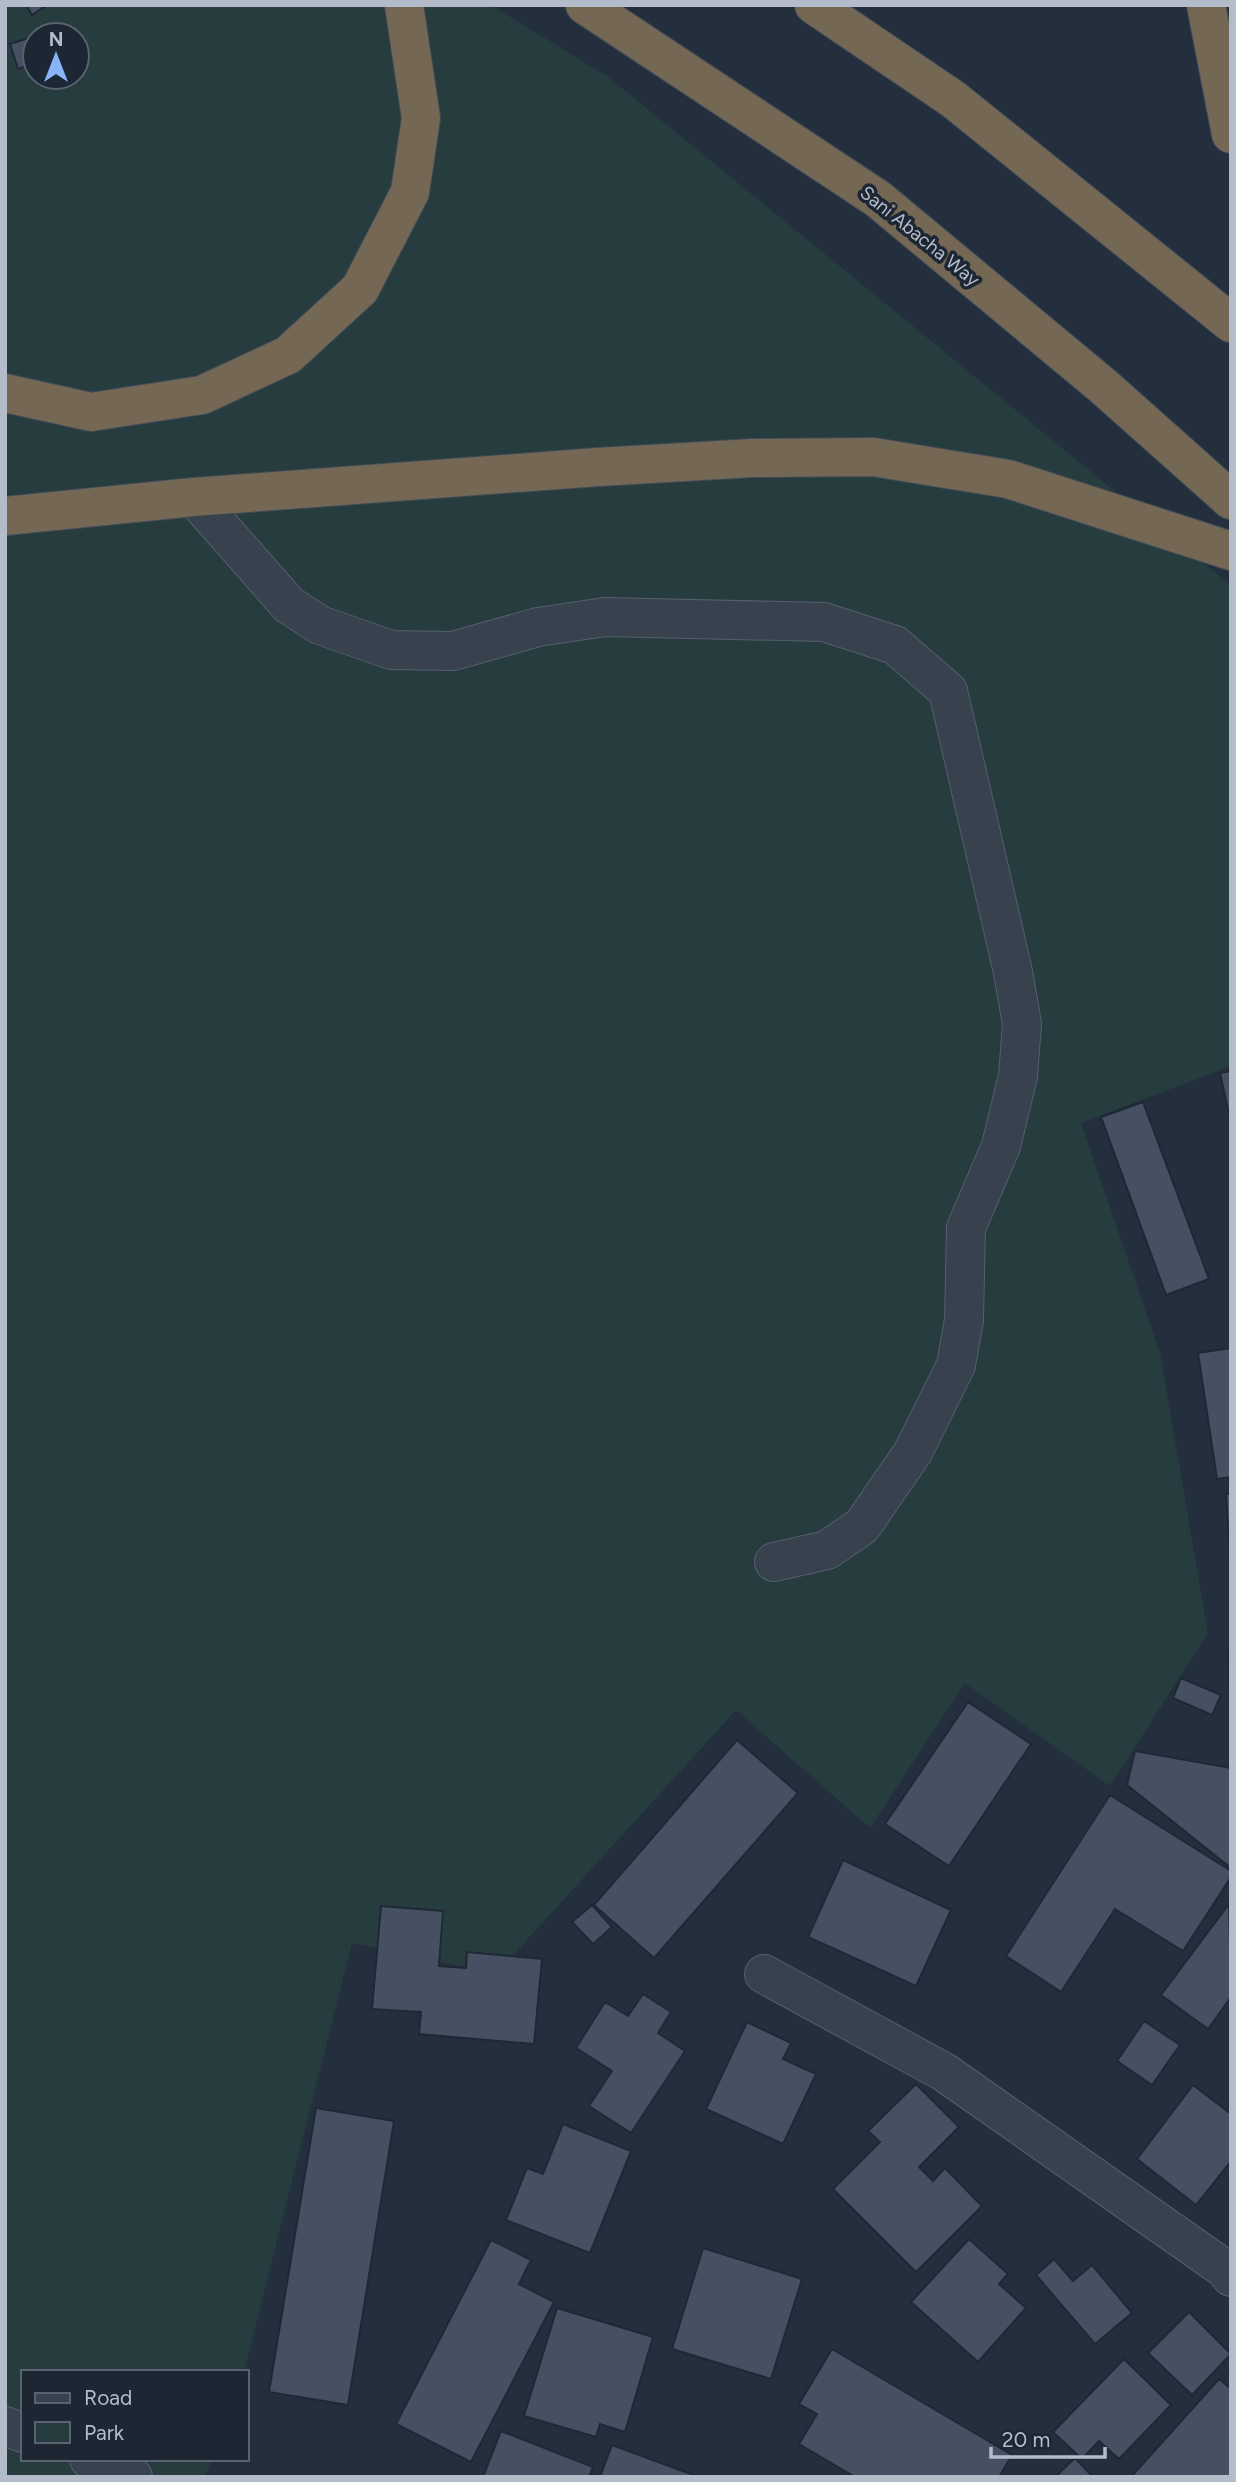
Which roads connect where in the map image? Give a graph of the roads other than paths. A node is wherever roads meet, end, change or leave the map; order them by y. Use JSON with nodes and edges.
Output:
{"nodes":[{"id":1,"x":404,"y":5,"type":"edge"},
{"id":2,"x":585,"y":5,"type":"edge"},
{"id":3,"x":814,"y":5,"type":"edge"},
{"id":4,"x":1206,"y":5,"type":"edge"},
{"id":5,"x":1231,"y":134,"type":"edge"},
{"id":6,"x":1231,"y":323,"type":"edge"},
{"id":7,"x":5,"y":393,"type":"edge"},
{"id":8,"x":194,"y":497,"type":"junction"},
{"id":9,"x":1231,"y":500,"type":"edge"},
{"id":10,"x":5,"y":516,"type":"edge"},
{"id":11,"x":1231,"y":551,"type":"edge"},
{"id":12,"x":774,"y":1562,"type":"dead end"},
{"id":13,"x":764,"y":1974,"type":"dead end"},
{"id":14,"x":1229,"y":2269,"type":"edge"},
{"id":15,"x":94,"y":2461,"type":"edge"},
{"id":16,"x":133,"y":2477,"type":"edge"}],
"edges":[{"from":1,"to":7,"type":"highway"},
{"from":2,"to":9,"type":"highway","name":"Sani Abacha Way"},
{"from":3,"to":6,"type":"highway"},
{"from":4,"to":5,"type":"highway"},
{"from":8,"to":10,"type":"highway"},
{"from":8,"to":11,"type":"highway"},
{"from":8,"to":12,"type":"street"},
{"from":13,"to":14,"type":"street"},
{"from":15,"to":16,"type":"street"}]}
